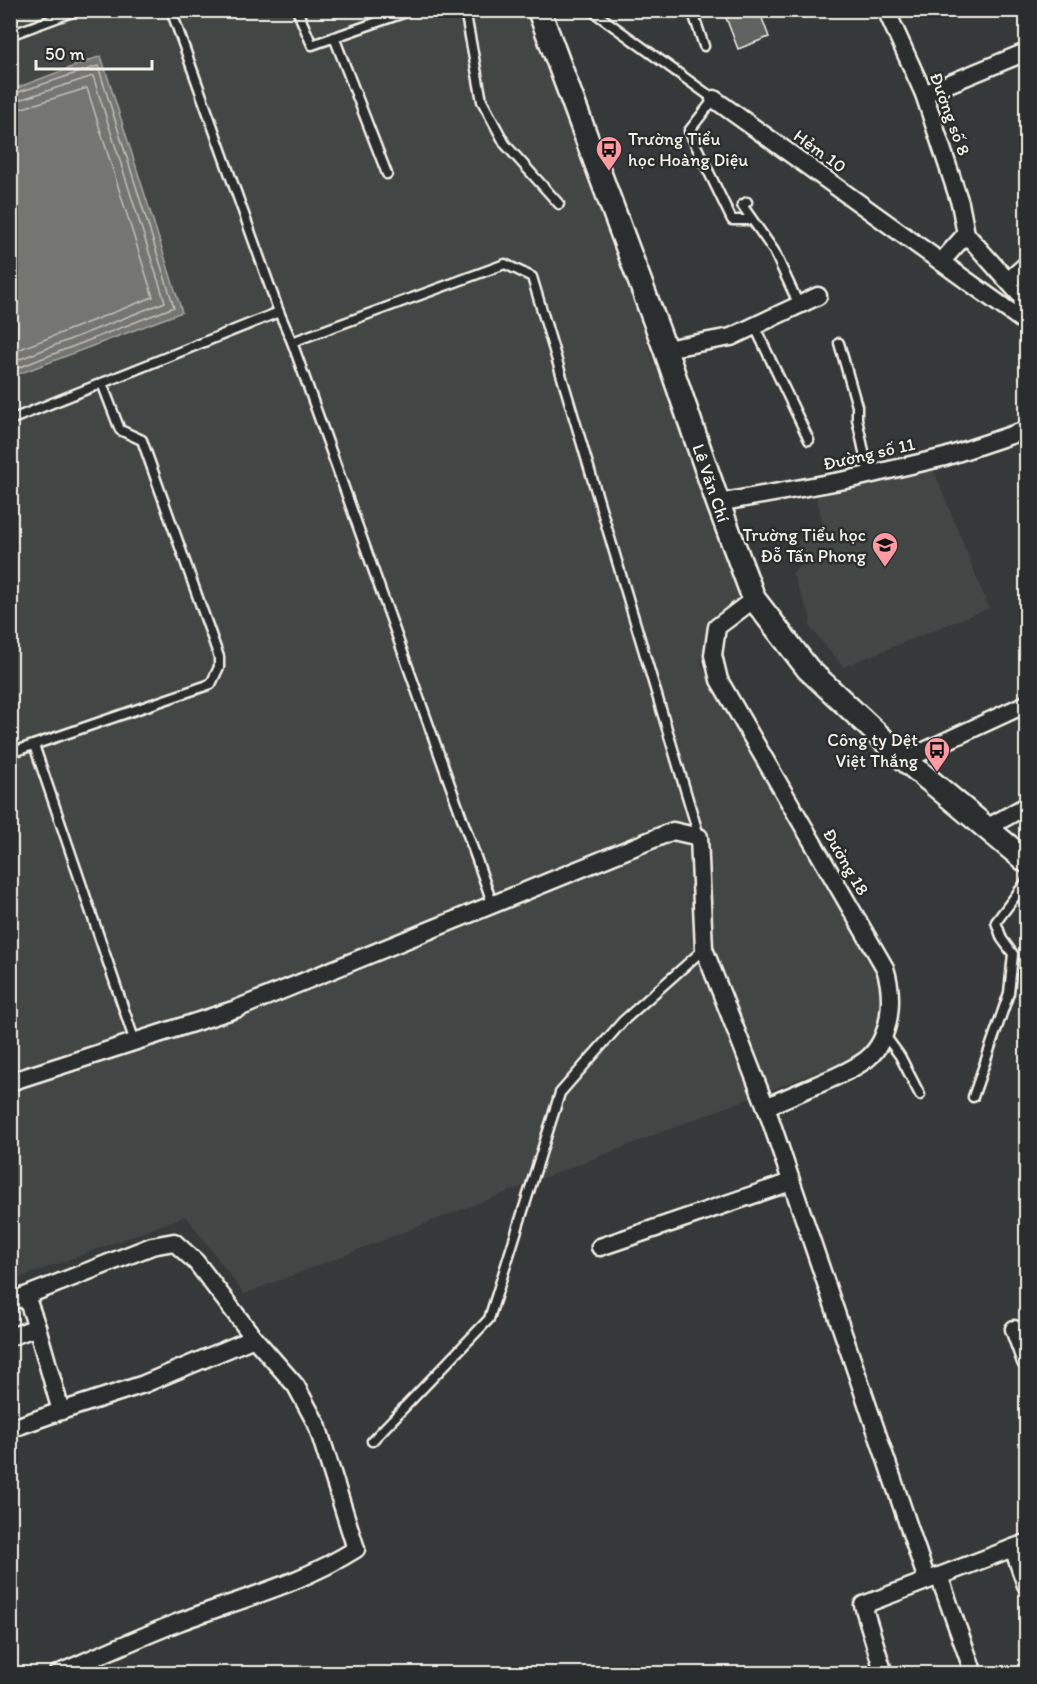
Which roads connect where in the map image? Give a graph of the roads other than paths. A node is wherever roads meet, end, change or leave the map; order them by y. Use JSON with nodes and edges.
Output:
{"nodes":[{"id":1,"x":78,"y":10,"type":"edge"},
{"id":2,"x":171,"y":10,"type":"edge"},
{"id":3,"x":297,"y":10,"type":"edge"},
{"id":4,"x":412,"y":10,"type":"edge"},
{"id":5,"x":465,"y":10,"type":"edge"},
{"id":6,"x":539,"y":10,"type":"edge"},
{"id":7,"x":591,"y":10,"type":"edge"},
{"id":8,"x":692,"y":10,"type":"edge"},
{"id":9,"x":886,"y":10,"type":"edge"},
{"id":10,"x":10,"y":35,"type":"edge"},
{"id":11,"x":334,"y":38,"type":"junction"},
{"id":12,"x":704,"y":46,"type":"dead end"},
{"id":13,"x":1026,"y":52,"type":"edge"},
{"id":14,"x":924,"y":94,"type":"junction"},
{"id":15,"x":714,"y":99,"type":"junction"},
{"id":16,"x":387,"y":174,"type":"dead end"},
{"id":17,"x":747,"y":202,"type":"dead end"},
{"id":18,"x":559,"y":204,"type":"dead end"},
{"id":19,"x":752,"y":220,"type":"junction"},
{"id":20,"x":966,"y":234,"type":"junction"},
{"id":21,"x":941,"y":262,"type":"junction"},
{"id":22,"x":1026,"y":265,"type":"edge"},
{"id":23,"x":1009,"y":280,"type":"junction"},
{"id":24,"x":818,"y":296,"type":"dead end"},
{"id":25,"x":799,"y":305,"type":"junction"},
{"id":26,"x":279,"y":312,"type":"junction"},
{"id":27,"x":1026,"y":322,"type":"edge"},
{"id":28,"x":755,"y":327,"type":"junction"},
{"id":29,"x":292,"y":342,"type":"junction"},
{"id":30,"x":839,"y":343,"type":"dead end"},
{"id":31,"x":666,"y":349,"type":"junction"},
{"id":32,"x":102,"y":383,"type":"junction"},
{"id":33,"x":10,"y":420,"type":"edge"},
{"id":34,"x":1026,"y":430,"type":"edge"},
{"id":35,"x":809,"y":440,"type":"dead end"},
{"id":36,"x":869,"y":475,"type":"junction"},
{"id":37,"x":718,"y":503,"type":"junction"},
{"id":38,"x":754,"y":599,"type":"junction"},
{"id":39,"x":1026,"y":704,"type":"edge"},
{"id":40,"x":34,"y":745,"type":"junction"},
{"id":41,"x":10,"y":753,"type":"edge"},
{"id":42,"x":906,"y":760,"type":"junction"},
{"id":43,"x":1026,"y":806,"type":"edge"},
{"id":44,"x":985,"y":829,"type":"junction"},
{"id":45,"x":699,"y":837,"type":"junction"},
{"id":46,"x":1026,"y":861,"type":"edge"},
{"id":47,"x":1026,"y":882,"type":"edge"},
{"id":48,"x":493,"y":905,"type":"junction"},
{"id":49,"x":704,"y":949,"type":"junction"},
{"id":50,"x":884,"y":1034,"type":"junction"},
{"id":51,"x":135,"y":1042,"type":"junction"},
{"id":52,"x":10,"y":1082,"type":"edge"},
{"id":53,"x":920,"y":1095,"type":"dead end"},
{"id":54,"x":974,"y":1097,"type":"dead end"},
{"id":55,"x":765,"y":1107,"type":"junction"},
{"id":56,"x":791,"y":1182,"type":"junction"},
{"id":57,"x":600,"y":1247,"type":"dead end"},
{"id":58,"x":18,"y":1299,"type":"edge"},
{"id":59,"x":37,"y":1327,"type":"junction"},
{"id":60,"x":1014,"y":1329,"type":"dead end"},
{"id":61,"x":10,"y":1337,"type":"edge"},
{"id":62,"x":254,"y":1338,"type":"junction"},
{"id":63,"x":1026,"y":1362,"type":"edge"},
{"id":64,"x":61,"y":1411,"type":"junction"},
{"id":65,"x":10,"y":1430,"type":"edge"},
{"id":66,"x":372,"y":1441,"type":"dead end"},
{"id":67,"x":1020,"y":1546,"type":"edge"},
{"id":68,"x":933,"y":1578,"type":"junction"},
{"id":69,"x":1026,"y":1585,"type":"edge"},
{"id":70,"x":57,"y":1674,"type":"edge"},
{"id":71,"x":884,"y":1674,"type":"edge"},
{"id":72,"x":975,"y":1674,"type":"edge"}],
"edges":[{"from":1,"to":10,"type":"lane"},
{"from":2,"to":26,"type":"lane"},
{"from":3,"to":11,"type":"lane"},
{"from":4,"to":11,"type":"lane"},
{"from":5,"to":18,"type":"lane"},
{"from":6,"to":31,"type":"main road","name":"Lê Văn Chí"},
{"from":7,"to":15,"type":"lane","name":"Hẻm 10"},
{"from":8,"to":12,"type":"lane"},
{"from":9,"to":14,"type":"street","name":"Đường số 8"},
{"from":11,"to":16,"type":"lane"},
{"from":13,"to":14,"type":"street"},
{"from":14,"to":20,"type":"street","name":"Đường số 8"},
{"from":15,"to":19,"type":"lane"},
{"from":15,"to":21,"type":"street","name":"Hẻm 10"},
{"from":17,"to":19,"type":"lane"},
{"from":19,"to":25,"type":"lane"},
{"from":20,"to":21,"type":"street"},
{"from":20,"to":23,"type":"street"},
{"from":21,"to":27,"type":"street","name":"Hẻm 10"},
{"from":22,"to":23,"type":"street"},
{"from":23,"to":27,"type":"street"},
{"from":24,"to":25,"type":"street"},
{"from":25,"to":28,"type":"street"},
{"from":26,"to":29,"type":"lane"},
{"from":26,"to":32,"type":"lane"},
{"from":28,"to":31,"type":"street"},
{"from":28,"to":35,"type":"lane"},
{"from":29,"to":45,"type":"lane"},
{"from":29,"to":48,"type":"lane"},
{"from":30,"to":36,"type":"lane"},
{"from":31,"to":37,"type":"main road","name":"Lê Văn Chí"},
{"from":32,"to":33,"type":"lane"},
{"from":32,"to":40,"type":"lane"},
{"from":34,"to":36,"type":"street","name":"Đường số 11"},
{"from":36,"to":37,"type":"street","name":"Đường số 11"},
{"from":37,"to":38,"type":"main road","name":"Lê Văn Chí"},
{"from":38,"to":42,"type":"main road","name":"Lê Văn Chí"},
{"from":38,"to":50,"type":"street","name":"Đường 18"},
{"from":39,"to":42,"type":"street"},
{"from":40,"to":41,"type":"lane"},
{"from":40,"to":51,"type":"lane"},
{"from":42,"to":44,"type":"main road","name":"Lê Văn Chí"},
{"from":43,"to":44,"type":"street"},
{"from":44,"to":46,"type":"main road","name":"Lê Văn Chí"},
{"from":45,"to":48,"type":"street"},
{"from":45,"to":49,"type":"street"},
{"from":47,"to":54,"type":"lane"},
{"from":48,"to":51,"type":"street"},
{"from":49,"to":55,"type":"street"},
{"from":49,"to":66,"type":"lane"},
{"from":50,"to":53,"type":"lane"},
{"from":50,"to":55,"type":"street","name":"Đường 18"},
{"from":51,"to":52,"type":"street"},
{"from":55,"to":56,"type":"street"},
{"from":56,"to":57,"type":"street"},
{"from":56,"to":68,"type":"street"},
{"from":58,"to":59,"type":"street"},
{"from":58,"to":62,"type":"street"},
{"from":59,"to":61,"type":"street"},
{"from":59,"to":64,"type":"street"},
{"from":60,"to":63,"type":"street"},
{"from":62,"to":64,"type":"street"},
{"from":62,"to":70,"type":"street"},
{"from":64,"to":65,"type":"street"},
{"from":67,"to":68,"type":"street"},
{"from":67,"to":69,"type":"street"},
{"from":68,"to":71,"type":"street"},
{"from":68,"to":72,"type":"street"}]}
